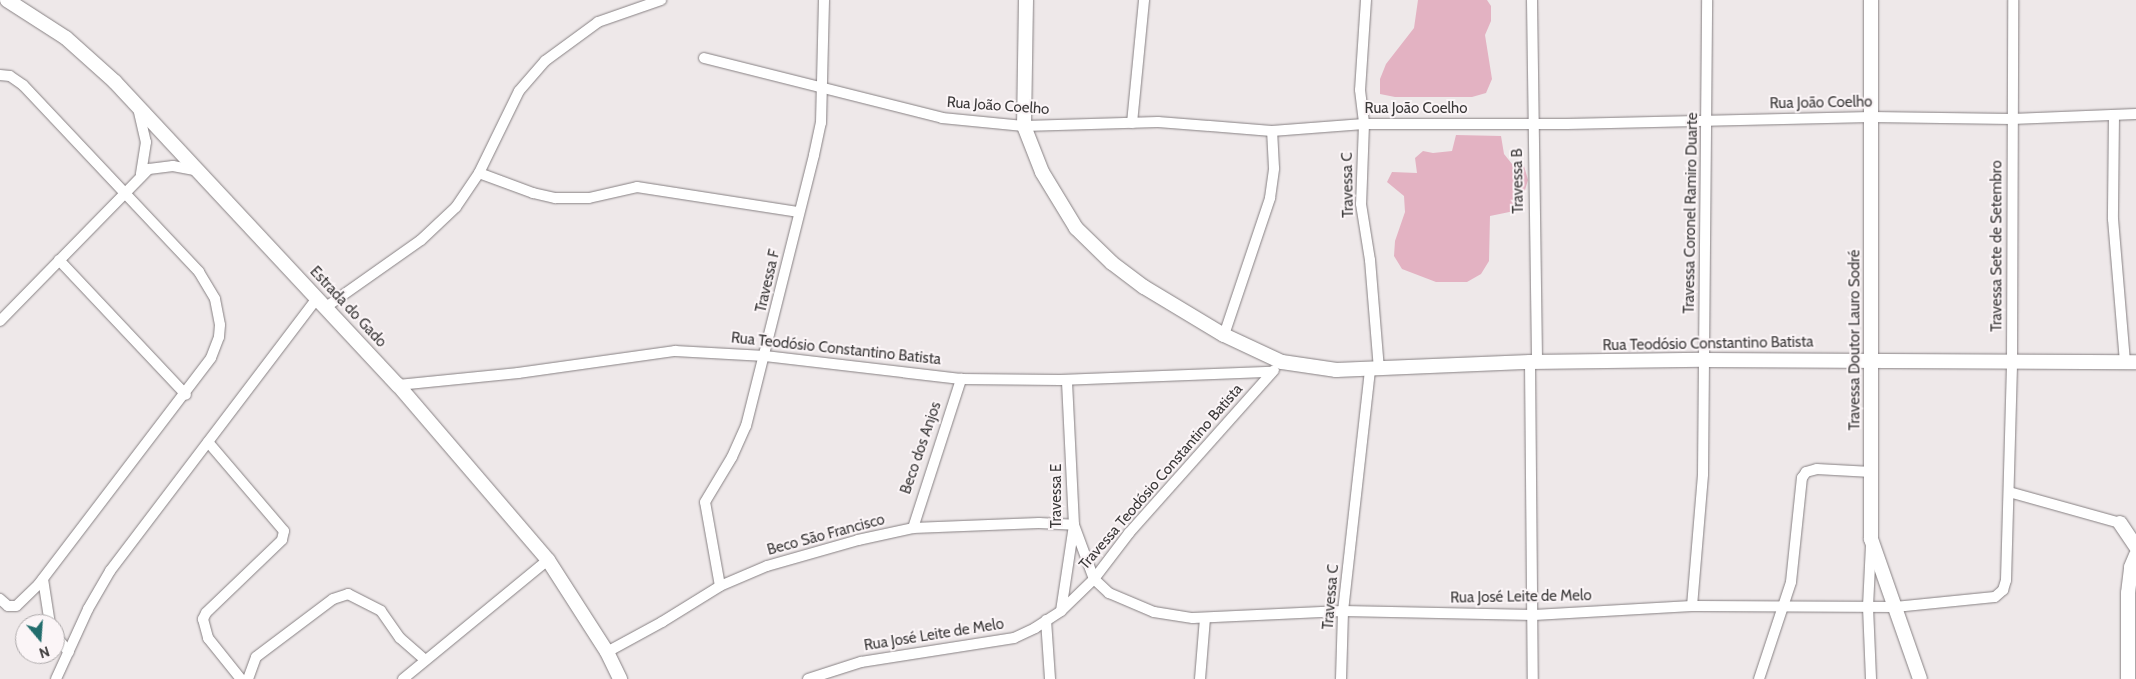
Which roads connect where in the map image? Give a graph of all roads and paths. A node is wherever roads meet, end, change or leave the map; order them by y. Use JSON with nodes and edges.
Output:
{"nodes":[{"id":1,"x":7,"y":0,"type":"edge"},
{"id":2,"x":661,"y":0,"type":"edge"},
{"id":3,"x":824,"y":0,"type":"edge"},
{"id":4,"x":1026,"y":0,"type":"edge"},
{"id":5,"x":1144,"y":0,"type":"edge"},
{"id":6,"x":1366,"y":0,"type":"edge"},
{"id":7,"x":1532,"y":0,"type":"edge"},
{"id":8,"x":1707,"y":0,"type":"edge"},
{"id":9,"x":1871,"y":0,"type":"edge"},
{"id":10,"x":2013,"y":0,"type":"edge"},
{"id":11,"x":704,"y":58,"type":"dead end"},
{"id":12,"x":0,"y":75,"type":"edge"},
{"id":13,"x":822,"y":88,"type":"junction"},
{"id":14,"x":137,"y":105,"type":"junction"},
{"id":15,"x":2136,"y":114,"type":"edge"},
{"id":16,"x":2114,"y":115,"type":"junction"},
{"id":17,"x":1871,"y":117,"type":"junction"},
{"id":18,"x":2012,"y":119,"type":"junction"},
{"id":19,"x":1707,"y":120,"type":"junction"},
{"id":20,"x":1132,"y":123,"type":"junction"},
{"id":21,"x":1364,"y":124,"type":"junction"},
{"id":22,"x":1531,"y":125,"type":"junction"},
{"id":23,"x":1024,"y":126,"type":"junction"},
{"id":24,"x":1272,"y":132,"type":"junction"},
{"id":25,"x":201,"y":171,"type":"junction"},
{"id":26,"x":479,"y":173,"type":"junction"},
{"id":27,"x":141,"y":175,"type":"junction"},
{"id":28,"x":124,"y":194,"type":"junction"},
{"id":29,"x":799,"y":212,"type":"junction"},
{"id":30,"x":59,"y":260,"type":"junction"},
{"id":31,"x":321,"y":302,"type":"junction"},
{"id":32,"x":0,"y":321,"type":"edge"},
{"id":33,"x":1224,"y":335,"type":"junction"},
{"id":34,"x":766,"y":356,"type":"junction"},
{"id":35,"x":1871,"y":359,"type":"junction"},
{"id":36,"x":1704,"y":360,"type":"junction"},
{"id":37,"x":1534,"y":362,"type":"junction"},
{"id":38,"x":2012,"y":362,"type":"junction"},
{"id":39,"x":2131,"y":362,"type":"edge"},
{"id":40,"x":1277,"y":367,"type":"junction"},
{"id":41,"x":1375,"y":369,"type":"junction"},
{"id":42,"x":961,"y":379,"type":"junction"},
{"id":43,"x":1066,"y":380,"type":"junction"},
{"id":44,"x":398,"y":385,"type":"junction"},
{"id":45,"x":186,"y":395,"type":"junction"},
{"id":46,"x":208,"y":442,"type":"junction"},
{"id":47,"x":1871,"y":472,"type":"junction"},
{"id":48,"x":2009,"y":492,"type":"junction"},
{"id":49,"x":2120,"y":524,"type":"junction"},
{"id":50,"x":1074,"y":525,"type":"junction"},
{"id":51,"x":2136,"y":527,"type":"edge"},
{"id":52,"x":912,"y":528,"type":"junction"},
{"id":53,"x":1871,"y":539,"type":"junction"},
{"id":54,"x":2136,"y":547,"type":"edge"},
{"id":55,"x":2136,"y":555,"type":"edge"},
{"id":56,"x":548,"y":560,"type":"junction"},
{"id":57,"x":43,"y":579,"type":"junction"},
{"id":58,"x":1094,"y":579,"type":"junction"},
{"id":59,"x":2006,"y":580,"type":"joint"},
{"id":60,"x":720,"y":586,"type":"junction"},
{"id":61,"x":0,"y":599,"type":"edge"},
{"id":62,"x":1692,"y":606,"type":"junction"},
{"id":63,"x":1785,"y":607,"type":"junction"},
{"id":64,"x":1868,"y":607,"type":"junction"},
{"id":65,"x":1895,"y":607,"type":"junction"},
{"id":66,"x":1061,"y":611,"type":"junction"},
{"id":67,"x":1344,"y":611,"type":"junction"},
{"id":68,"x":48,"y":614,"type":"edge"},
{"id":69,"x":1534,"y":615,"type":"junction"},
{"id":70,"x":1205,"y":618,"type":"junction"},
{"id":71,"x":1046,"y":620,"type":"junction"},
{"id":72,"x":65,"y":647,"type":"edge"},
{"id":73,"x":69,"y":652,"type":"junction"},
{"id":74,"x":607,"y":652,"type":"junction"},
{"id":75,"x":425,"y":660,"type":"junction"},
{"id":76,"x":56,"y":679,"type":"edge"},
{"id":77,"x":241,"y":679,"type":"edge"},
{"id":78,"x":248,"y":679,"type":"edge"},
{"id":79,"x":403,"y":679,"type":"edge"},
{"id":80,"x":620,"y":679,"type":"edge"},
{"id":81,"x":808,"y":679,"type":"edge"},
{"id":82,"x":1050,"y":679,"type":"edge"},
{"id":83,"x":1200,"y":679,"type":"edge"},
{"id":84,"x":1341,"y":679,"type":"edge"},
{"id":85,"x":1532,"y":679,"type":"edge"},
{"id":86,"x":1760,"y":679,"type":"edge"},
{"id":87,"x":1871,"y":679,"type":"edge"},
{"id":88,"x":1920,"y":679,"type":"edge"},
{"id":89,"x":2128,"y":679,"type":"edge"}],
"edges":[{"from":1,"to":14,"type":"street","name":"Estrada do Gado"},
{"from":2,"to":26,"type":"street"},
{"from":3,"to":13,"type":"street","name":"Travessa F"},
{"from":4,"to":23,"type":"street"},
{"from":5,"to":20,"type":"street"},
{"from":6,"to":21,"type":"street","name":"Travessa C"},
{"from":7,"to":22,"type":"street","name":"Travessa B"},
{"from":8,"to":19,"type":"street","name":"Travessa Coronel Ramiro Duarte"},
{"from":9,"to":17,"type":"street","name":"Travessa Doutor Lauro Sodré"},
{"from":10,"to":18,"type":"street","name":"Travessa Sete de Setembro"},
{"from":11,"to":13,"type":"street","name":"Rua João Coelho"},
{"from":12,"to":28,"type":"street"},
{"from":13,"to":23,"type":"street","name":"Rua João Coelho"},
{"from":13,"to":29,"type":"street","name":"Travessa F"},
{"from":14,"to":25,"type":"street","name":"Estrada do Gado"},
{"from":14,"to":27,"type":"street"},
{"from":15,"to":16,"type":"street","name":"Rua João Coelho"},
{"from":16,"to":18,"type":"street","name":"Rua João Coelho"},
{"from":16,"to":39,"type":"street"},
{"from":17,"to":18,"type":"street","name":"Rua João Coelho"},
{"from":17,"to":19,"type":"street","name":"Rua João Coelho"},
{"from":17,"to":35,"type":"street","name":"Travessa Doutor Lauro Sodré"},
{"from":18,"to":38,"type":"street","name":"Travessa Sete de Setembro"},
{"from":19,"to":22,"type":"street","name":"Rua João Coelho"},
{"from":19,"to":36,"type":"street","name":"Travessa Coronel Ramiro Duarte"},
{"from":20,"to":23,"type":"street","name":"Rua João Coelho"},
{"from":20,"to":24,"type":"street","name":"Rua João Coelho"},
{"from":21,"to":22,"type":"street","name":"Rua João Coelho"},
{"from":21,"to":24,"type":"street","name":"Rua João Coelho"},
{"from":21,"to":41,"type":"street","name":"Travessa C"},
{"from":22,"to":37,"type":"street","name":"Travessa B"},
{"from":23,"to":33,"type":"street"},
{"from":24,"to":33,"type":"street"},
{"from":25,"to":27,"type":"street"},
{"from":25,"to":31,"type":"street","name":"Estrada do Gado"},
{"from":26,"to":29,"type":"street"},
{"from":26,"to":31,"type":"street"},
{"from":27,"to":28,"type":"street"},
{"from":28,"to":30,"type":"street"},
{"from":28,"to":45,"type":"street"},
{"from":29,"to":34,"type":"street","name":"Travessa F"},
{"from":30,"to":32,"type":"street"},
{"from":30,"to":45,"type":"street"},
{"from":31,"to":44,"type":"street","name":"Estrada do Gado"},
{"from":31,"to":46,"type":"street"},
{"from":33,"to":40,"type":"street"},
{"from":34,"to":42,"type":"street","name":"Rua Teodósio Constantino Batista"},
{"from":34,"to":44,"type":"street","name":"Rua Teodósio Constantino Batista"},
{"from":34,"to":60,"type":"street","name":"Travessa F"},
{"from":35,"to":36,"type":"street","name":"Rua Teodósio Constantino Batista"},
{"from":35,"to":38,"type":"street","name":"Rua Teodósio Constantino Batista"},
{"from":35,"to":47,"type":"street","name":"Travessa Doutor Lauro Sodré"},
{"from":36,"to":37,"type":"street","name":"Rua Teodósio Constantino Batista"},
{"from":36,"to":62,"type":"street","name":"Travessa Coronel Ramiro Duarte"},
{"from":37,"to":41,"type":"street","name":"Rua Teodósio Constantino Batista"},
{"from":37,"to":69,"type":"street","name":"Travessa B"},
{"from":38,"to":39,"type":"street","name":"Rua Teodósio Constantino Batista"},
{"from":38,"to":48,"type":"street","name":"Travessa Sete de Setembro"},
{"from":40,"to":41,"type":"street","name":"Rua Teodósio Constantino Batista"},
{"from":40,"to":43,"type":"street","name":"Rua Teodósio Constantino Batista"},
{"from":40,"to":58,"type":"street","name":"Travessa Teodósio Constantino Batista"},
{"from":41,"to":67,"type":"street","name":"Travessa C"},
{"from":42,"to":43,"type":"street","name":"Rua Teodósio Constantino Batista"},
{"from":42,"to":52,"type":"street","name":"Beco dos Anjos"},
{"from":43,"to":50,"type":"street","name":"Travessa E"},
{"from":44,"to":56,"type":"street","name":"Estrada do Gado"},
{"from":45,"to":57,"type":"street"},
{"from":46,"to":73,"type":"street"},
{"from":46,"to":77,"type":"street"},
{"from":47,"to":53,"type":"street","name":"Travessa Doutor Lauro Sodré"},
{"from":47,"to":63,"type":"street"},
{"from":48,"to":49,"type":"street"},
{"from":48,"to":59,"type":"street","name":"Travessa Sete de Setembro"},
{"from":49,"to":51,"type":"street"},
{"from":49,"to":54,"type":"street"},
{"from":50,"to":52,"type":"street","name":"Beco São Francisco"},
{"from":50,"to":58,"type":"street","name":"Rua José Leite de Melo"},
{"from":50,"to":66,"type":"street","name":"Travessa E"},
{"from":52,"to":60,"type":"street","name":"Beco São Francisco"},
{"from":53,"to":64,"type":"street","name":"Travessa Doutor Lauro Sodré"},
{"from":53,"to":65,"type":"street"},
{"from":55,"to":89,"type":"street"},
{"from":56,"to":74,"type":"street","name":"Estrada do Gado"},
{"from":56,"to":75,"type":"street"},
{"from":57,"to":61,"type":"street"},
{"from":57,"to":68,"type":"street"},
{"from":58,"to":66,"type":"street","name":"Travessa Teodósio Constantino Batista"},
{"from":58,"to":70,"type":"street","name":"Rua José Leite de Melo"},
{"from":59,"to":65,"type":"street","name":"Rua José Leite de Melo"},
{"from":60,"to":74,"type":"street","name":"Beco São Francisco"},
{"from":62,"to":63,"type":"street","name":"Rua José Leite de Melo"},
{"from":62,"to":69,"type":"street","name":"Rua José Leite de Melo"},
{"from":63,"to":64,"type":"street","name":"Rua José Leite de Melo"},
{"from":63,"to":86,"type":"street"},
{"from":64,"to":65,"type":"street","name":"Rua José Leite de Melo"},
{"from":64,"to":87,"type":"street","name":"Travessa Doutor Lauro Sodré"},
{"from":65,"to":88,"type":"street"},
{"from":66,"to":71,"type":"street","name":"Rua José Leite de Melo"},
{"from":67,"to":69,"type":"street","name":"Rua José Leite de Melo"},
{"from":67,"to":70,"type":"street","name":"Rua José Leite de Melo"},
{"from":67,"to":84,"type":"street","name":"Travessa C"},
{"from":69,"to":85,"type":"street","name":"Travessa B"},
{"from":70,"to":83,"type":"street"},
{"from":71,"to":81,"type":"street","name":"Rua José Leite de Melo"},
{"from":71,"to":82,"type":"street"},
{"from":72,"to":73,"type":"street"},
{"from":73,"to":76,"type":"street"},
{"from":74,"to":80,"type":"street","name":"Estrada do Gado"},
{"from":75,"to":78,"type":"street"},
{"from":75,"to":79,"type":"street"}]}
